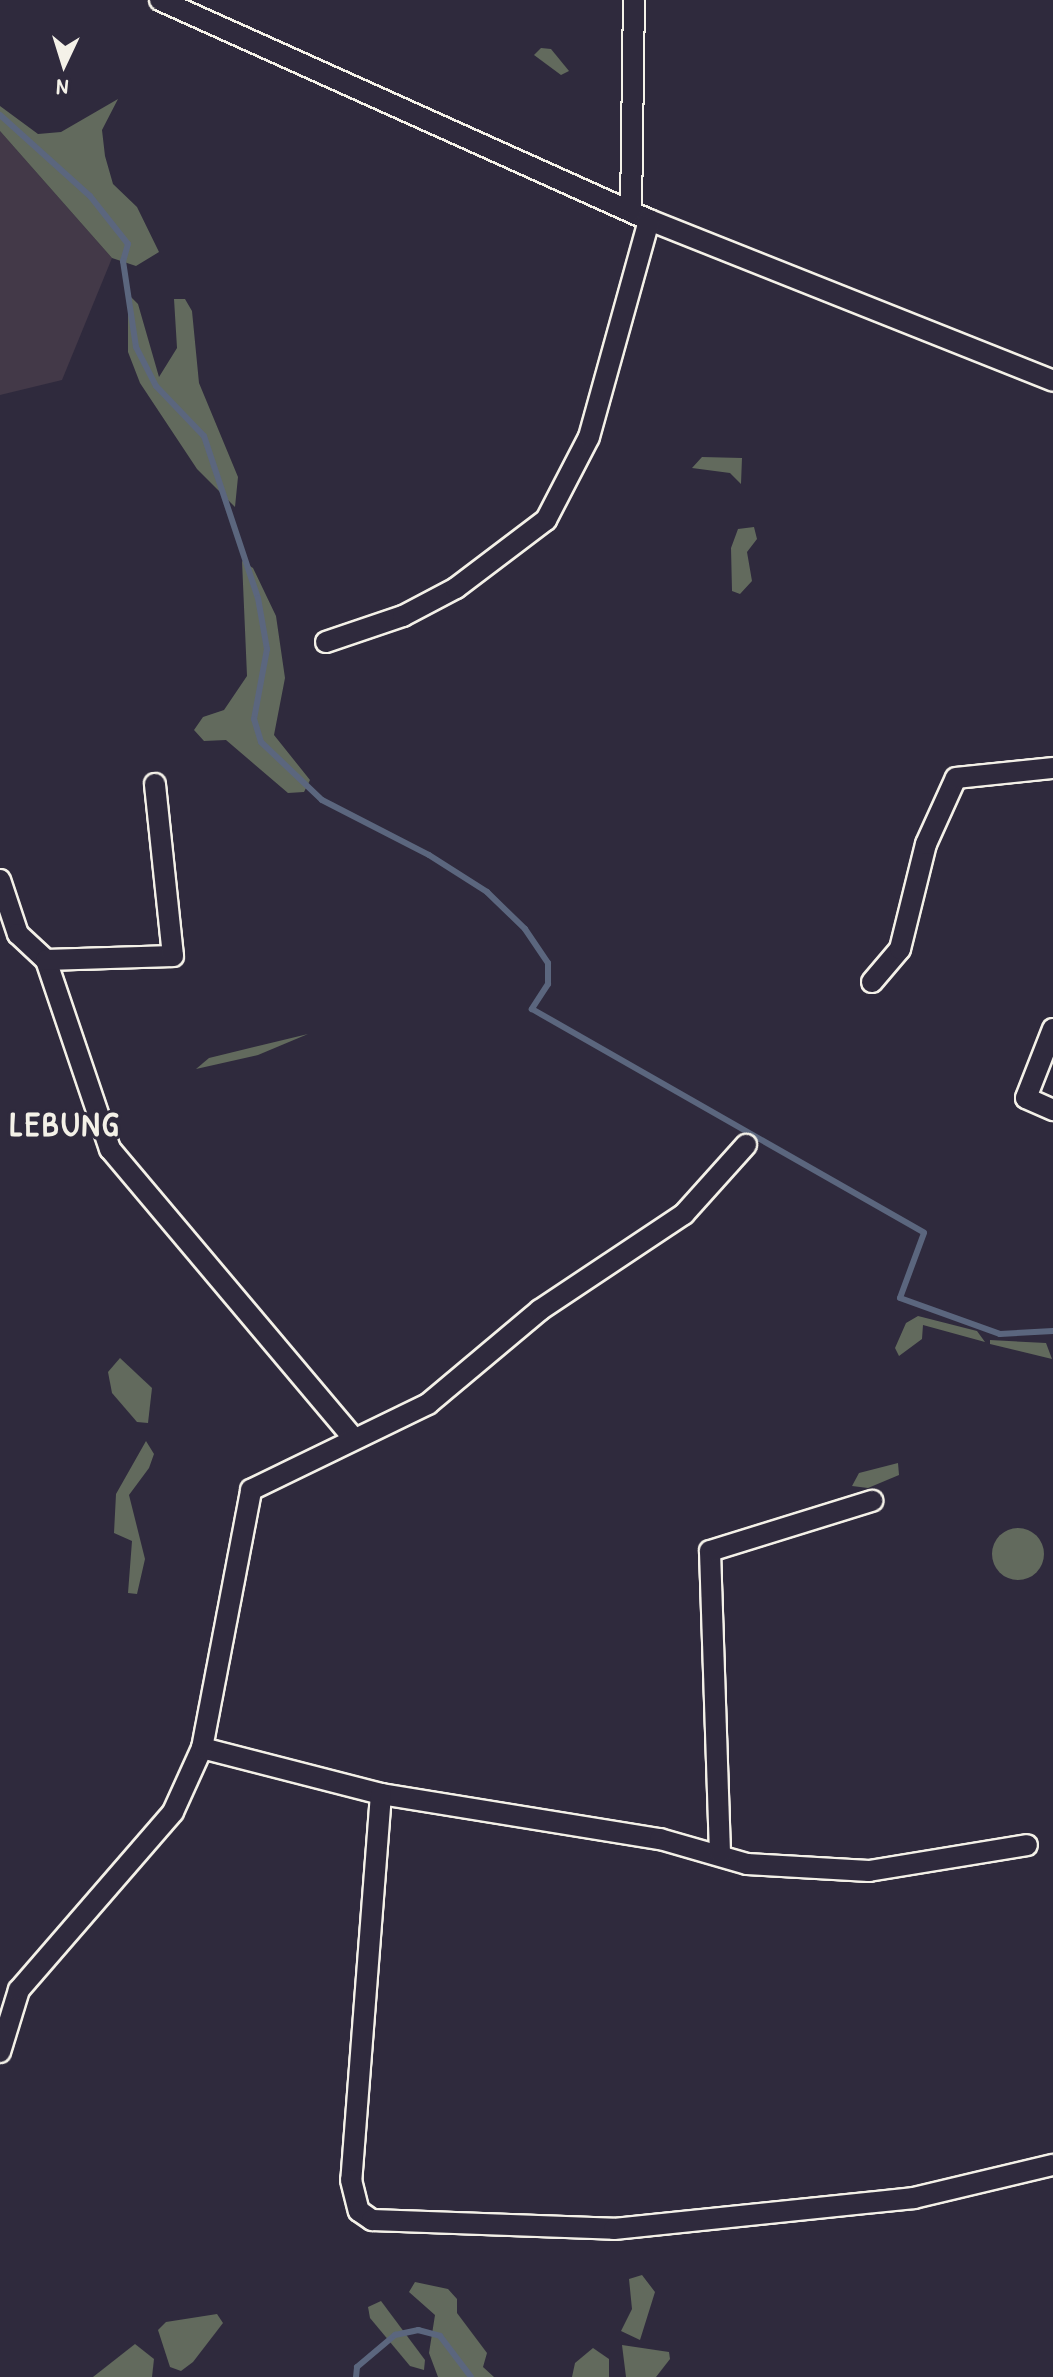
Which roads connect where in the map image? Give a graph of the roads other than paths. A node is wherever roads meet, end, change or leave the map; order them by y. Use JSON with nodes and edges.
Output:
{"nodes":[{"id":1,"x":160,"y":0,"type":"edge"},
{"id":2,"x":634,"y":0,"type":"edge"},
{"id":3,"x":640,"y":216,"type":"junction"},
{"id":4,"x":1053,"y":381,"type":"edge"},
{"id":5,"x":326,"y":642,"type":"dead end"},
{"id":6,"x":1053,"y":768,"type":"edge"},
{"id":7,"x":155,"y":784,"type":"dead end"},
{"id":8,"x":0,"y":880,"type":"edge"},
{"id":9,"x":46,"y":960,"type":"junction"},
{"id":10,"x":872,"y":982,"type":"dead end"},
{"id":11,"x":1053,"y":1029,"type":"edge"},
{"id":12,"x":1053,"y":1110,"type":"edge"},
{"id":13,"x":746,"y":1145,"type":"dead end"},
{"id":14,"x":353,"y":1438,"type":"junction"},
{"id":15,"x":872,"y":1501,"type":"dead end"},
{"id":16,"x":202,"y":1748,"type":"junction"},
{"id":17,"x":381,"y":1794,"type":"junction"},
{"id":18,"x":1027,"y":1845,"type":"dead end"},
{"id":19,"x":720,"y":1853,"type":"junction"},
{"id":20,"x":0,"y":2052,"type":"edge"},
{"id":21,"x":1053,"y":2165,"type":"edge"}],
"edges":[{"from":1,"to":3,"type":"street"},
{"from":2,"to":3,"type":"street"},
{"from":3,"to":4,"type":"street"},
{"from":3,"to":5,"type":"street"},
{"from":6,"to":10,"type":"street"},
{"from":7,"to":9,"type":"street"},
{"from":8,"to":9,"type":"street"},
{"from":9,"to":14,"type":"street"},
{"from":11,"to":12,"type":"street"},
{"from":13,"to":14,"type":"street"},
{"from":14,"to":16,"type":"street"},
{"from":15,"to":19,"type":"street"},
{"from":16,"to":17,"type":"street"},
{"from":16,"to":20,"type":"street"},
{"from":17,"to":19,"type":"street"},
{"from":17,"to":21,"type":"street"},
{"from":18,"to":19,"type":"street"}]}
